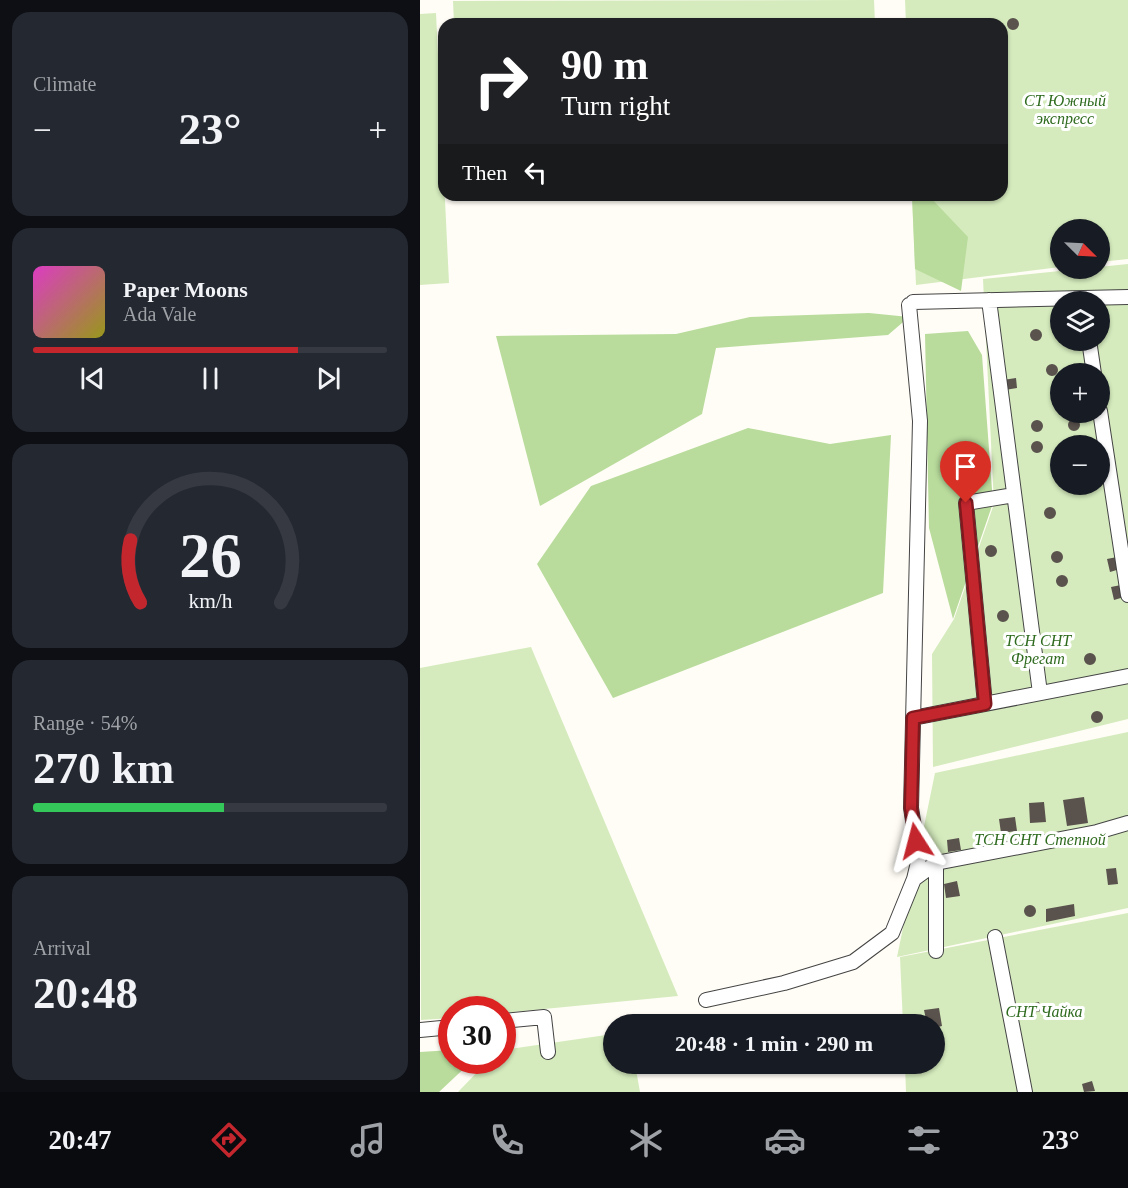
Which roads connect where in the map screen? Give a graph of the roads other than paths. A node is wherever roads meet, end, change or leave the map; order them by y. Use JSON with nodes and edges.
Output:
{"nodes":[{"id":1,"x":1128,"y":297,"type":"edge"},
{"id":2,"x":1110,"y":298,"type":"edge"},
{"id":3,"x":989,"y":300,"type":"junction"},
{"id":4,"x":1050,"y":300,"type":"edge"},
{"id":5,"x":1102,"y":423,"type":"edge"},
{"id":6,"x":1014,"y":495,"type":"junction"},
{"id":7,"x":1128,"y":595,"type":"edge"},
{"id":8,"x":1128,"y":676,"type":"edge"},
{"id":9,"x":1040,"y":693,"type":"junction"},
{"id":10,"x":985,"y":704,"type":"junction"},
{"id":11,"x":913,"y":718,"type":"junction"},
{"id":12,"x":1128,"y":823,"type":"edge"},
{"id":13,"x":936,"y":864,"type":"junction"},
{"id":14,"x":914,"y":879,"type":"junction"},
{"id":15,"x":995,"y":937,"type":"dead end"},
{"id":16,"x":936,"y":951,"type":"dead end"},
{"id":17,"x":706,"y":1000,"type":"dead end"},
{"id":18,"x":516,"y":1020,"type":"edge"},
{"id":19,"x":438,"y":1028,"type":"edge"},
{"id":20,"x":420,"y":1030,"type":"edge"},
{"id":21,"x":548,"y":1052,"type":"dead end"},
{"id":22,"x":1025,"y":1092,"type":"edge"}],
"edges":[{"from":1,"to":2,"type":"street"},
{"from":3,"to":4,"type":"street"},
{"from":3,"to":6,"type":"street"},
{"from":3,"to":11,"type":"street"},
{"from":5,"to":7,"type":"street"},
{"from":6,"to":9,"type":"street"},
{"from":6,"to":10,"type":"street"},
{"from":8,"to":9,"type":"street"},
{"from":9,"to":10,"type":"street"},
{"from":10,"to":11,"type":"street"},
{"from":11,"to":14,"type":"street"},
{"from":12,"to":13,"type":"street"},
{"from":13,"to":14,"type":"street"},
{"from":13,"to":16,"type":"street"},
{"from":14,"to":17,"type":"street"},
{"from":15,"to":22,"type":"street"},
{"from":18,"to":21,"type":"street"},
{"from":19,"to":20,"type":"street"}]}
